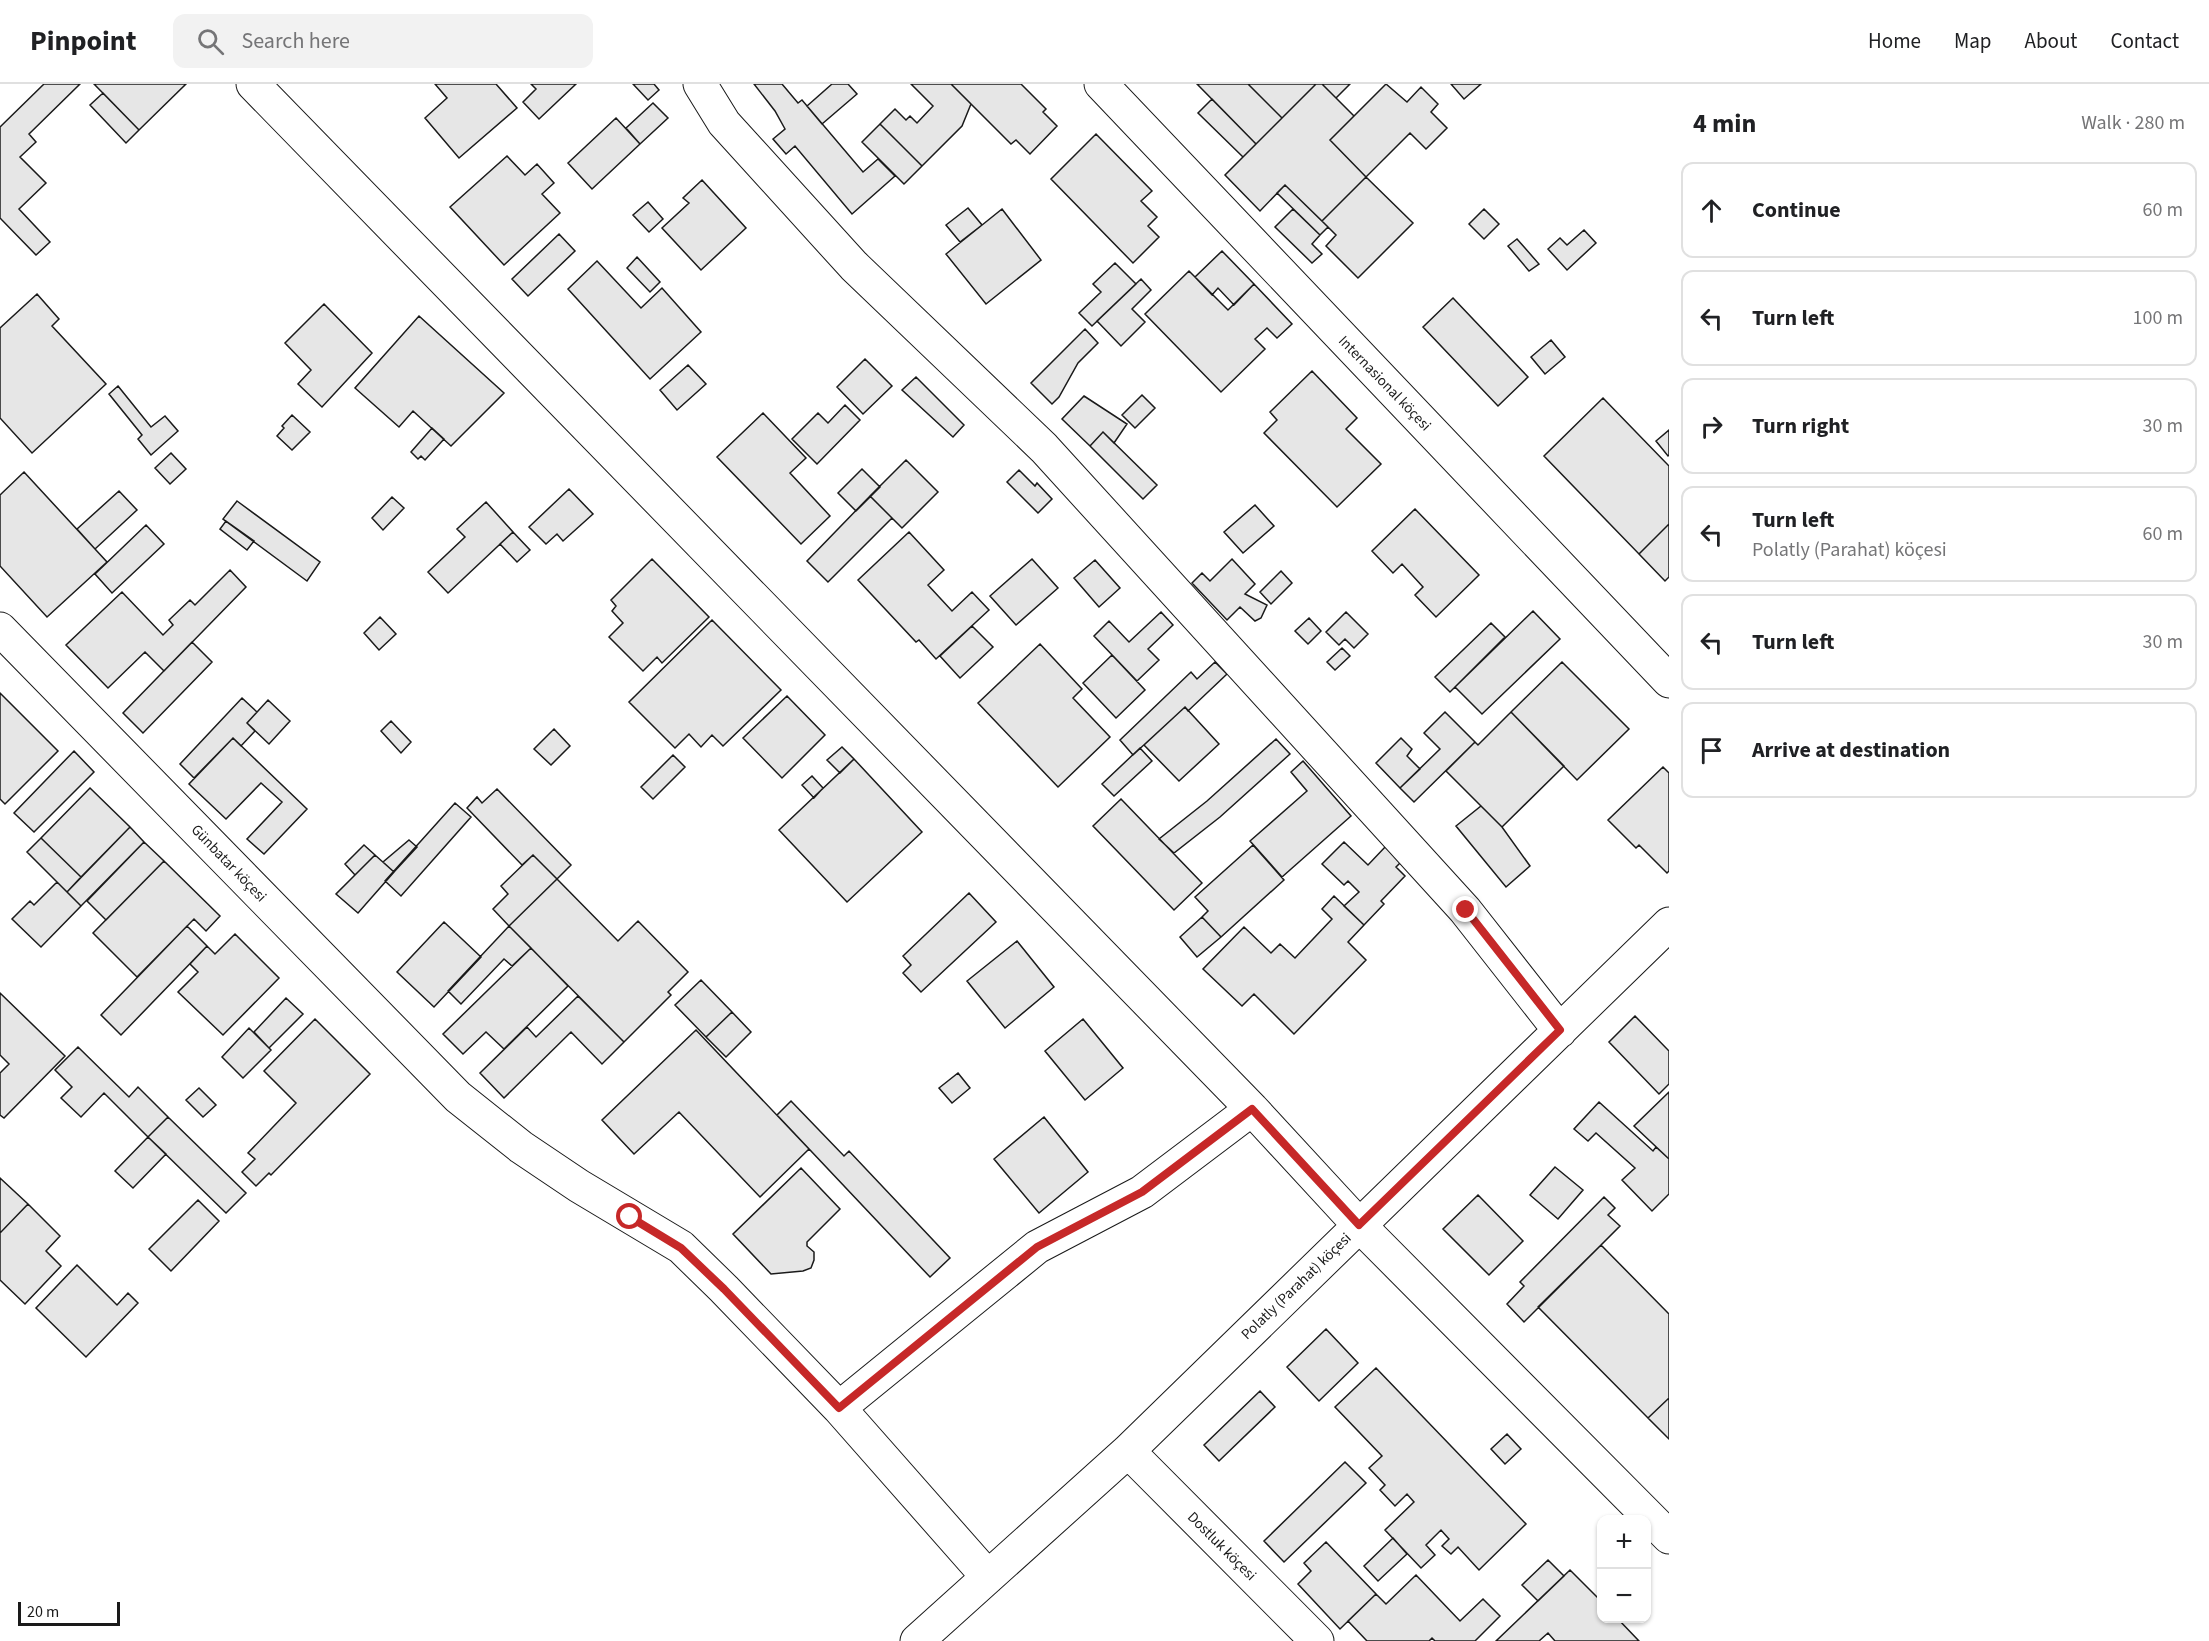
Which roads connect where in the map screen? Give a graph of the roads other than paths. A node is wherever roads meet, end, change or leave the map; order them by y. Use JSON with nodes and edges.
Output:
{"nodes":[{"id":1,"x":253,"y":84,"type":"edge"},
{"id":2,"x":700,"y":84,"type":"edge"},
{"id":3,"x":1101,"y":84,"type":"edge"},
{"id":4,"x":0,"y":629,"type":"edge"},
{"id":5,"x":1669,"y":681,"type":"edge"},
{"id":6,"x":1669,"y":924,"type":"edge"},
{"id":7,"x":1560,"y":1030,"type":"junction"},
{"id":8,"x":1252,"y":1109,"type":"junction"},
{"id":9,"x":1359,"y":1225,"type":"junction"},
{"id":10,"x":839,"y":1408,"type":"junction"},
{"id":11,"x":1128,"y":1451,"type":"junction"},
{"id":12,"x":1669,"y":1537,"type":"edge"},
{"id":13,"x":988,"y":1577,"type":"junction"},
{"id":14,"x":917,"y":1641,"type":"edge"},
{"id":15,"x":1317,"y":1641,"type":"edge"}],
"edges":[{"from":1,"to":8,"type":"street"},
{"from":2,"to":7,"type":"street"},
{"from":3,"to":5,"type":"street","name":"Internasional köçesi"},
{"from":4,"to":10,"type":"street","name":"Günbatar köçesi"},
{"from":6,"to":7,"type":"street","name":"Polatly (Parahat) köçesi"},
{"from":7,"to":9,"type":"street","name":"Polatly (Parahat) köçesi"},
{"from":8,"to":9,"type":"street"},
{"from":8,"to":10,"type":"street"},
{"from":9,"to":11,"type":"street","name":"Polatly (Parahat) köçesi"},
{"from":9,"to":12,"type":"street"},
{"from":10,"to":13,"type":"street","name":"Günbatar köçesi"},
{"from":11,"to":13,"type":"street","name":"Polatly (Parahat) köçesi"},
{"from":11,"to":15,"type":"street","name":"Dostluk köçesi"},
{"from":13,"to":14,"type":"street","name":"Polatly (Parahat) köçesi"}]}
